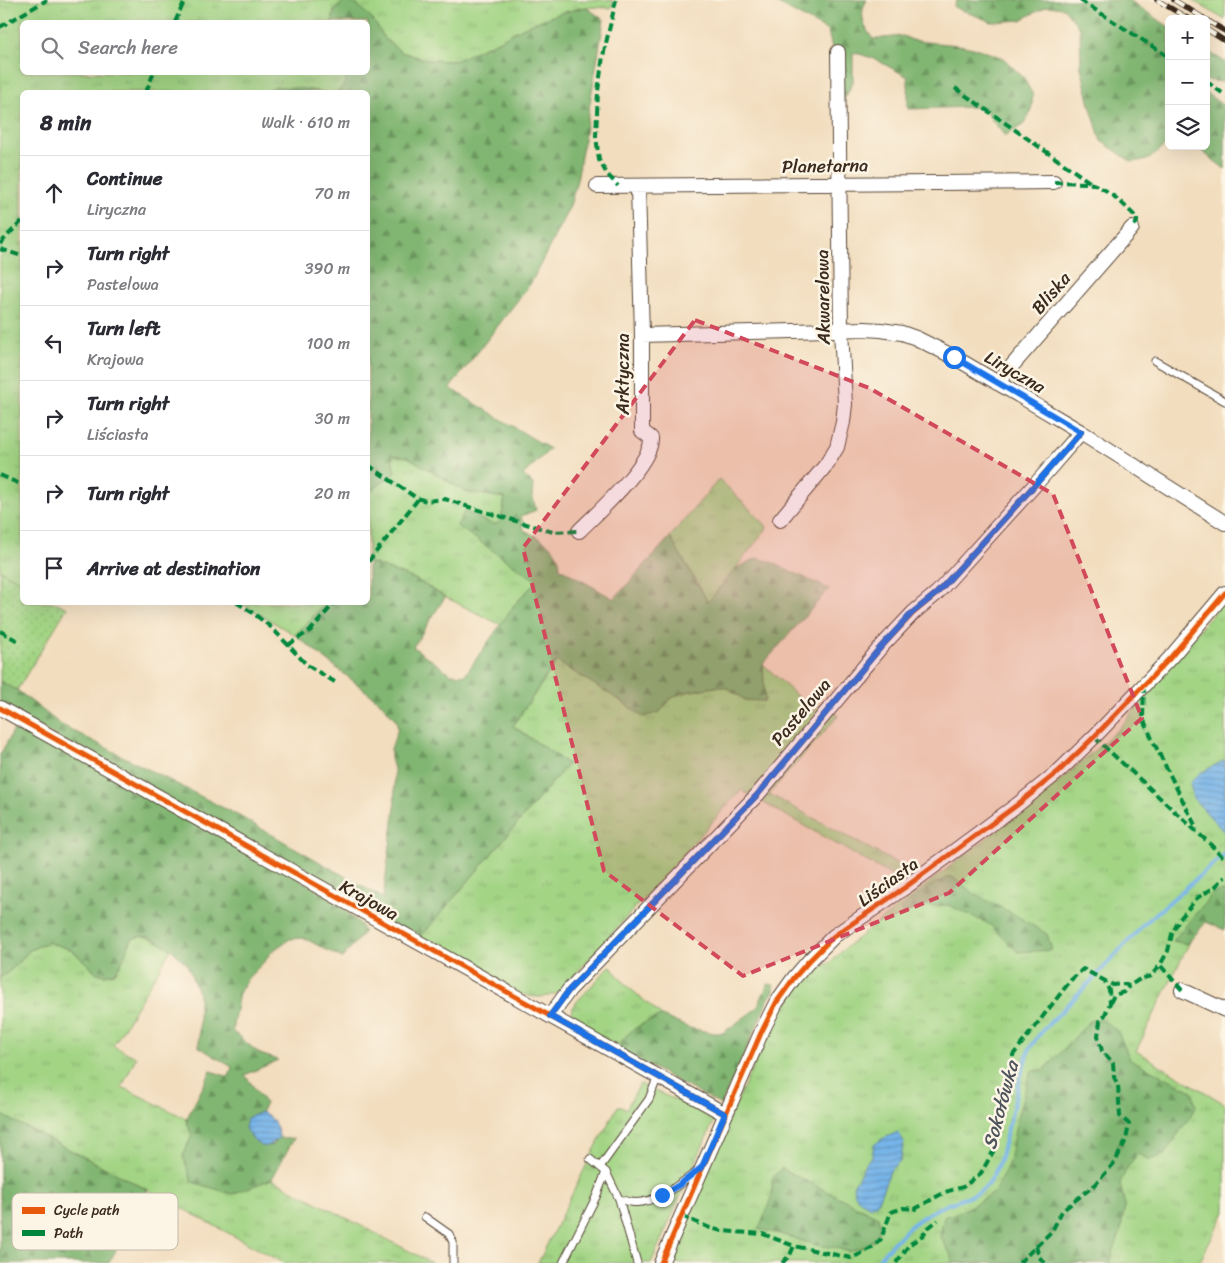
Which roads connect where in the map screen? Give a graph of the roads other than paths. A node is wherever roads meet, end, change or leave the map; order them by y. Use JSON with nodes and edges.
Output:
{"nodes":[{"id":1,"x":838,"y":52,"type":"dead end"},
{"id":2,"x":1054,"y":182,"type":"dead end"},
{"id":3,"x":840,"y":184,"type":"junction"},
{"id":4,"x":597,"y":186,"type":"dead end"},
{"id":5,"x":638,"y":186,"type":"junction"},
{"id":6,"x":1132,"y":228,"type":"dead end"},
{"id":7,"x":841,"y":330,"type":"junction"},
{"id":8,"x":642,"y":335,"type":"junction"},
{"id":9,"x":1155,"y":361,"type":"dead end"},
{"id":10,"x":997,"y":383,"type":"junction"},
{"id":11,"x":1225,"y":401,"type":"edge"},
{"id":12,"x":1081,"y":432,"type":"junction"},
{"id":13,"x":780,"y":520,"type":"dead end"},
{"id":14,"x":1225,"y":523,"type":"edge"},
{"id":15,"x":579,"y":531,"type":"dead end"},
{"id":16,"x":1225,"y":593,"type":"edge"},
{"id":17,"x":0,"y":708,"type":"edge"},
{"id":18,"x":1182,"y":990,"type":"dead end"},
{"id":19,"x":1225,"y":1010,"type":"edge"},
{"id":20,"x":550,"y":1016,"type":"junction"},
{"id":21,"x":658,"y":1076,"type":"junction"},
{"id":22,"x":725,"y":1114,"type":"junction"},
{"id":23,"x":590,"y":1158,"type":"dead end"},
{"id":24,"x":702,"y":1167,"type":"junction"},
{"id":25,"x":603,"y":1170,"type":"junction"},
{"id":26,"x":619,"y":1199,"type":"junction"},
{"id":27,"x":425,"y":1217,"type":"dead end"},
{"id":28,"x":453,"y":1263,"type":"edge"},
{"id":29,"x":563,"y":1263,"type":"edge"},
{"id":30,"x":637,"y":1263,"type":"edge"},
{"id":31,"x":661,"y":1263,"type":"edge"}],
"edges":[{"from":1,"to":3,"type":"street","name":"Akwarelowa"},
{"from":2,"to":3,"type":"street","name":"Planetarna"},
{"from":3,"to":5,"type":"street","name":"Planetarna"},
{"from":3,"to":7,"type":"street","name":"Akwarelowa"},
{"from":4,"to":5,"type":"street","name":"Planetarna"},
{"from":5,"to":8,"type":"street","name":"Arktyczna"},
{"from":6,"to":10,"type":"street","name":"Bliska"},
{"from":7,"to":8,"type":"street","name":"Liryczna"},
{"from":7,"to":10,"type":"street","name":"Liryczna"},
{"from":7,"to":13,"type":"street","name":"Akwarelowa"},
{"from":8,"to":15,"type":"street","name":"Arktyczna"},
{"from":9,"to":11,"type":"lane"},
{"from":10,"to":12,"type":"street","name":"Liryczna"},
{"from":12,"to":14,"type":"street","name":"Liryczna"},
{"from":12,"to":20,"type":"street","name":"Pastelowa"},
{"from":16,"to":22,"type":"street","name":"Liściasta"},
{"from":17,"to":20,"type":"street","name":"Krajowa"},
{"from":18,"to":19,"type":"street"},
{"from":20,"to":21,"type":"street","name":"Krajowa"},
{"from":21,"to":22,"type":"street","name":"Krajowa"},
{"from":21,"to":25,"type":"lane"},
{"from":22,"to":24,"type":"street","name":"Liściasta"},
{"from":23,"to":25,"type":"lane"},
{"from":24,"to":26,"type":"lane"},
{"from":24,"to":31,"type":"street","name":"Liściasta"},
{"from":25,"to":26,"type":"lane"},
{"from":25,"to":29,"type":"lane"},
{"from":26,"to":30,"type":"lane"},
{"from":27,"to":28,"type":"lane"}]}
